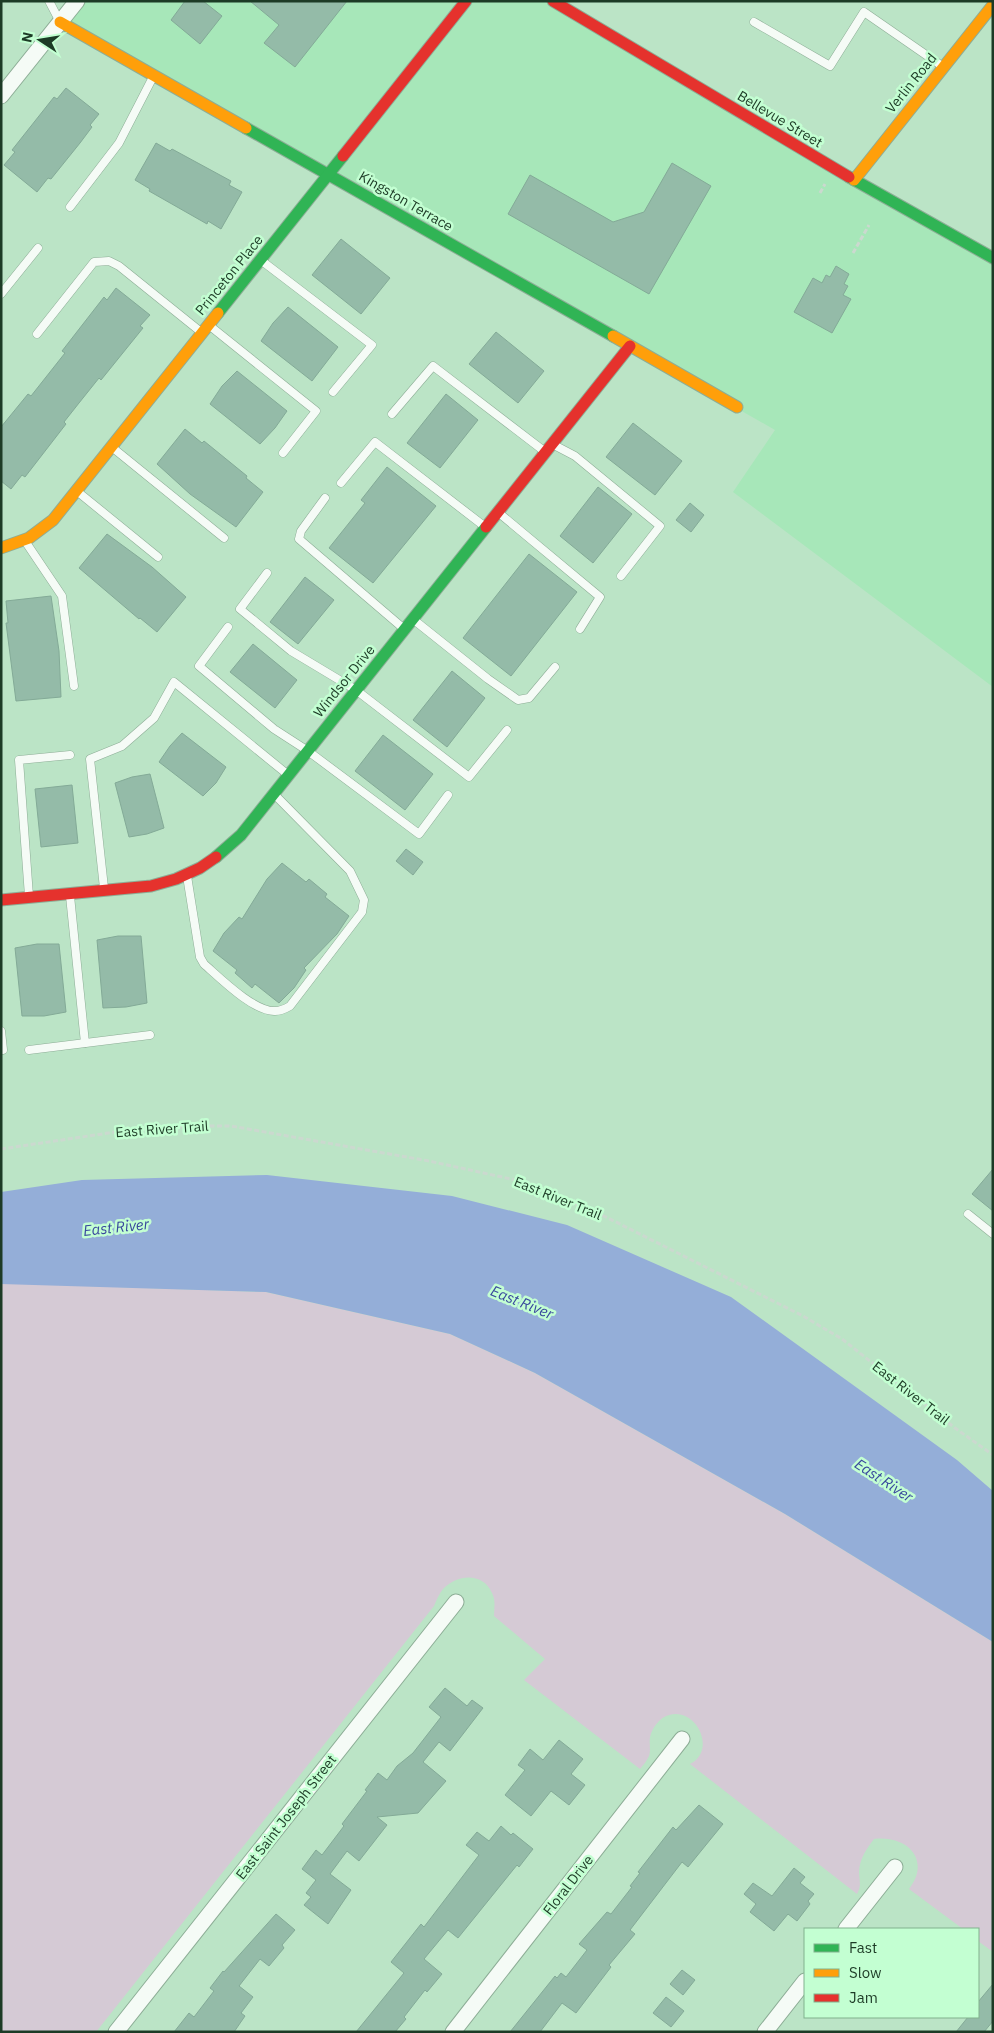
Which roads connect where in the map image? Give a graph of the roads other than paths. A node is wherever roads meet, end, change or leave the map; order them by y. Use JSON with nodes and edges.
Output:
{"nodes":[{"id":1,"x":49,"y":1,"type":"edge"},
{"id":2,"x":76,"y":1,"type":"edge"},
{"id":3,"x":466,"y":1,"type":"edge"},
{"id":4,"x":553,"y":1,"type":"edge"},
{"id":5,"x":993,"y":5,"type":"edge"},
{"id":6,"x":60,"y":22,"type":"junction"},
{"id":7,"x":754,"y":22,"type":"dead end"},
{"id":8,"x":943,"y":67,"type":"junction"},
{"id":9,"x":154,"y":75,"type":"junction"},
{"id":10,"x":1,"y":96,"type":"edge"},
{"id":11,"x":328,"y":174,"type":"junction"},
{"id":12,"x":854,"y":180,"type":"junction"},
{"id":13,"x":70,"y":207,"type":"dead end"},
{"id":14,"x":38,"y":248,"type":"dead end"},
{"id":15,"x":993,"y":258,"type":"edge"},
{"id":16,"x":260,"y":260,"type":"junction"},
{"id":17,"x":1,"y":294,"type":"edge"},
{"id":18,"x":206,"y":329,"type":"junction"},
{"id":19,"x":37,"y":334,"type":"dead end"},
{"id":20,"x":630,"y":346,"type":"junction"},
{"id":21,"x":333,"y":392,"type":"dead end"},
{"id":22,"x":737,"y":407,"type":"dead end"},
{"id":23,"x":392,"y":414,"type":"dead end"},
{"id":24,"x":111,"y":447,"type":"junction"},
{"id":25,"x":549,"y":448,"type":"junction"},
{"id":26,"x":283,"y":453,"type":"dead end"},
{"id":27,"x":341,"y":483,"type":"dead end"},
{"id":28,"x":76,"y":491,"type":"junction"},
{"id":29,"x":325,"y":498,"type":"dead end"},
{"id":30,"x":498,"y":512,"type":"junction"},
{"id":31,"x":486,"y":528,"type":"junction"},
{"id":32,"x":224,"y":538,"type":"dead end"},
{"id":33,"x":25,"y":541,"type":"junction"},
{"id":34,"x":1,"y":548,"type":"edge"},
{"id":35,"x":158,"y":557,"type":"dead end"},
{"id":36,"x":267,"y":573,"type":"dead end"},
{"id":37,"x":621,"y":576,"type":"dead end"},
{"id":38,"x":413,"y":619,"type":"junction"},
{"id":39,"x":228,"y":627,"type":"dead end"},
{"id":40,"x":405,"y":629,"type":"junction"},
{"id":41,"x":580,"y":629,"type":"dead end"},
{"id":42,"x":555,"y":667,"type":"dead end"},
{"id":43,"x":74,"y":686,"type":"dead end"},
{"id":44,"x":356,"y":690,"type":"junction"},
{"id":45,"x":507,"y":730,"type":"dead end"},
{"id":46,"x":308,"y":751,"type":"junction"},
{"id":47,"x":70,"y":755,"type":"dead end"},
{"id":48,"x":288,"y":775,"type":"junction"},
{"id":49,"x":274,"y":793,"type":"junction"},
{"id":50,"x":448,"y":795,"type":"dead end"},
{"id":51,"x":187,"y":874,"type":"junction"},
{"id":52,"x":104,"y":890,"type":"junction"},
{"id":53,"x":70,"y":894,"type":"junction"},
{"id":54,"x":29,"y":898,"type":"junction"},
{"id":55,"x":1,"y":900,"type":"edge"},
{"id":56,"x":1,"y":1031,"type":"edge"},
{"id":57,"x":150,"y":1035,"type":"dead end"},
{"id":58,"x":85,"y":1043,"type":"junction"},
{"id":59,"x":1,"y":1050,"type":"edge"},
{"id":60,"x":30,"y":1050,"type":"dead end"},
{"id":61,"x":968,"y":1214,"type":"dead end"},
{"id":62,"x":993,"y":1234,"type":"edge"},
{"id":63,"x":456,"y":1602,"type":"dead end"},
{"id":64,"x":682,"y":1739,"type":"dead end"},
{"id":65,"x":896,"y":1867,"type":"dead end"},
{"id":66,"x":847,"y":1928,"type":"edge"},
{"id":67,"x":804,"y":1982,"type":"edge"},
{"id":68,"x":116,"y":2032,"type":"edge"},
{"id":69,"x":453,"y":2032,"type":"edge"},
{"id":70,"x":765,"y":2032,"type":"edge"}],
"edges":[{"from":1,"to":6,"type":"lane"},
{"from":2,"to":6,"type":"street"},
{"from":3,"to":11,"type":"street","name":"Princeton Place"},
{"from":4,"to":12,"type":"street","name":"Bellevue Street"},
{"from":5,"to":8,"type":"street","name":"Verlin Road"},
{"from":6,"to":9,"type":"street","name":"Kingston Terrace"},
{"from":6,"to":10,"type":"street"},
{"from":7,"to":8,"type":"lane"},
{"from":8,"to":12,"type":"street","name":"Verlin Road"},
{"from":9,"to":11,"type":"street","name":"Kingston Terrace"},
{"from":9,"to":13,"type":"lane"},
{"from":11,"to":16,"type":"street","name":"Princeton Place"},
{"from":11,"to":20,"type":"street","name":"Kingston Terrace"},
{"from":12,"to":15,"type":"street","name":"Bellevue Street"},
{"from":14,"to":17,"type":"lane"},
{"from":16,"to":18,"type":"street","name":"Princeton Place"},
{"from":16,"to":21,"type":"lane"},
{"from":18,"to":19,"type":"lane"},
{"from":18,"to":24,"type":"street","name":"Princeton Place"},
{"from":18,"to":26,"type":"lane"},
{"from":20,"to":22,"type":"street","name":"Kingston Terrace"},
{"from":20,"to":25,"type":"street","name":"Windsor Drive"},
{"from":23,"to":25,"type":"lane"},
{"from":24,"to":28,"type":"street","name":"Princeton Place"},
{"from":24,"to":32,"type":"lane"},
{"from":25,"to":30,"type":"street","name":"Windsor Drive"},
{"from":25,"to":37,"type":"lane"},
{"from":27,"to":31,"type":"lane"},
{"from":28,"to":33,"type":"street","name":"Princeton Place"},
{"from":28,"to":35,"type":"lane"},
{"from":29,"to":40,"type":"lane"},
{"from":30,"to":31,"type":"street","name":"Windsor Drive"},
{"from":30,"to":41,"type":"lane"},
{"from":31,"to":38,"type":"street","name":"Windsor Drive"},
{"from":33,"to":34,"type":"street","name":"Princeton Place"},
{"from":33,"to":43,"type":"lane"},
{"from":36,"to":44,"type":"lane"},
{"from":38,"to":40,"type":"street","name":"Windsor Drive"},
{"from":38,"to":42,"type":"lane"},
{"from":39,"to":46,"type":"lane"},
{"from":40,"to":44,"type":"street","name":"Windsor Drive"},
{"from":44,"to":45,"type":"lane"},
{"from":44,"to":46,"type":"street","name":"Windsor Drive"},
{"from":46,"to":48,"type":"street","name":"Windsor Drive"},
{"from":46,"to":50,"type":"lane"},
{"from":47,"to":54,"type":"lane"},
{"from":48,"to":49,"type":"street","name":"Windsor Drive"},
{"from":48,"to":52,"type":"lane"},
{"from":49,"to":51,"type":"street","name":"Windsor Drive"},
{"from":49,"to":51,"type":"lane"},
{"from":51,"to":52,"type":"street","name":"Windsor Drive"},
{"from":52,"to":53,"type":"street","name":"Windsor Drive"},
{"from":53,"to":54,"type":"street","name":"Windsor Drive"},
{"from":53,"to":58,"type":"lane"},
{"from":54,"to":55,"type":"street","name":"Windsor Drive"},
{"from":56,"to":59,"type":"lane"},
{"from":57,"to":58,"type":"lane"},
{"from":58,"to":60,"type":"lane"},
{"from":61,"to":62,"type":"lane"},
{"from":63,"to":68,"type":"street","name":"East Saint Joseph Street"},
{"from":64,"to":69,"type":"street","name":"Floral Drive"},
{"from":65,"to":66,"type":"street"},
{"from":67,"to":70,"type":"street"}]}
